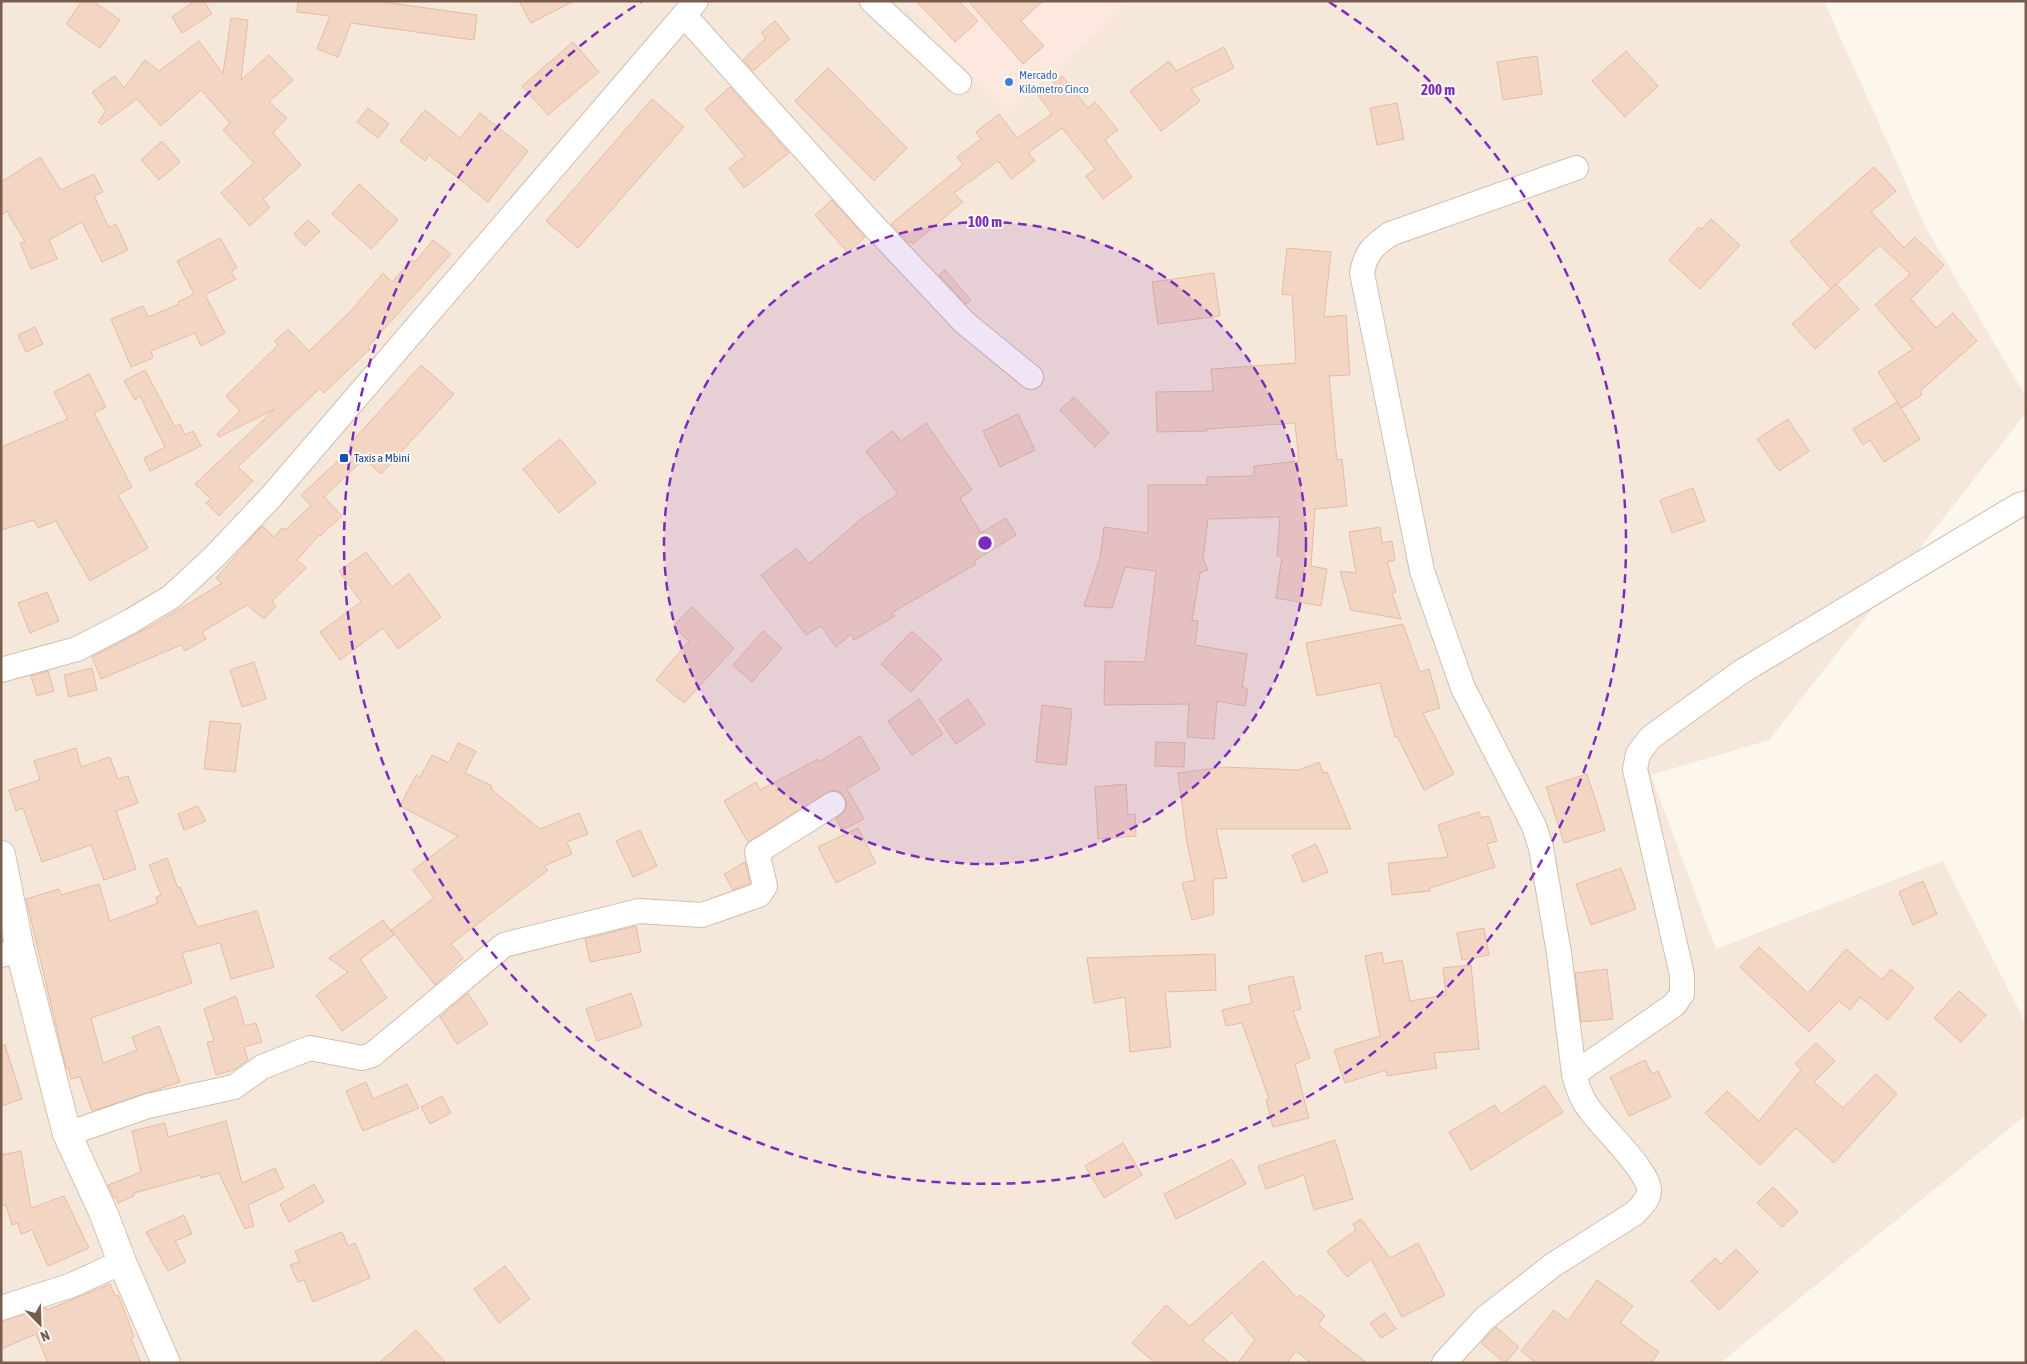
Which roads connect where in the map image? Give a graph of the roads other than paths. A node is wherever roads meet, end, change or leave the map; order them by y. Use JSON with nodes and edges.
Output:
{"nodes":[{"id":1,"x":872,"y":1,"type":"edge"},
{"id":2,"x":690,"y":8,"type":"edge"},
{"id":3,"x":959,"y":82,"type":"dead end"},
{"id":4,"x":1576,"y":168,"type":"dead end"},
{"id":5,"x":1031,"y":377,"type":"dead end"},
{"id":6,"x":2026,"y":504,"type":"edge"},
{"id":7,"x":1,"y":670,"type":"edge"},
{"id":8,"x":833,"y":804,"type":"dead end"},
{"id":9,"x":1,"y":855,"type":"edge"},
{"id":10,"x":11,"y":952,"type":"edge"},
{"id":11,"x":1574,"y":1074,"type":"junction"},
{"id":12,"x":67,"y":1134,"type":"junction"},
{"id":13,"x":122,"y":1262,"type":"junction"},
{"id":14,"x":1,"y":1308,"type":"edge"},
{"id":15,"x":166,"y":1363,"type":"edge"},
{"id":16,"x":1444,"y":1363,"type":"edge"}],
"edges":[{"from":1,"to":3,"type":"street"},
{"from":2,"to":5,"type":"street"},
{"from":2,"to":7,"type":"street"},
{"from":4,"to":11,"type":"street"},
{"from":6,"to":11,"type":"street"},
{"from":8,"to":12,"type":"street"},
{"from":9,"to":10,"type":"main road"},
{"from":10,"to":12,"type":"main road"},
{"from":11,"to":16,"type":"street"},
{"from":12,"to":13,"type":"main road"},
{"from":13,"to":14,"type":"street"},
{"from":13,"to":15,"type":"main road"}]}
